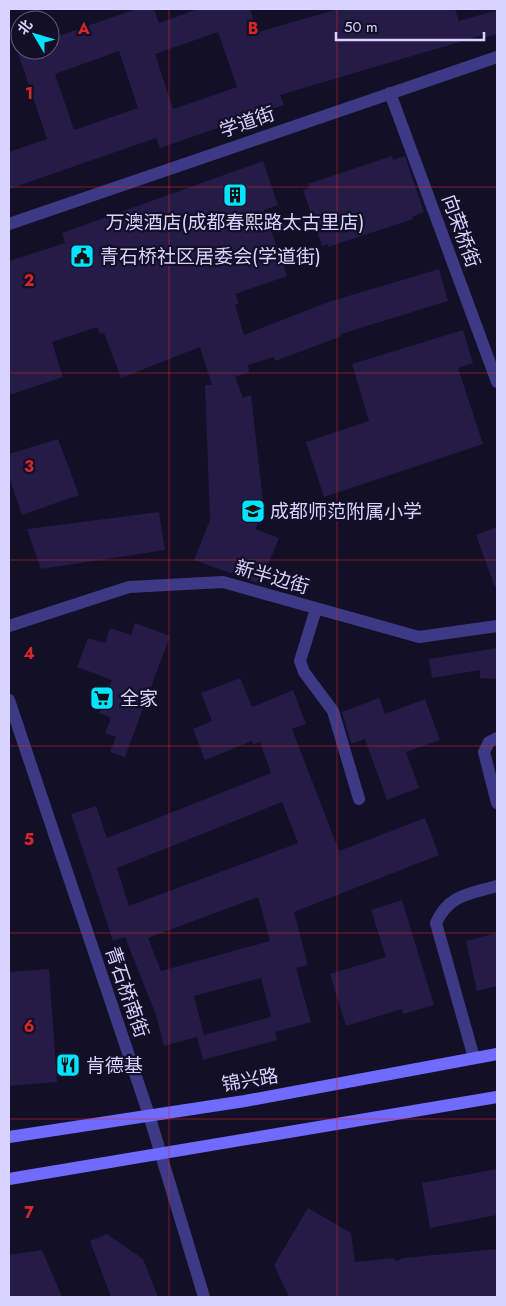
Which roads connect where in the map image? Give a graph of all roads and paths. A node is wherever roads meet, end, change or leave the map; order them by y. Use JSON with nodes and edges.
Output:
{"nodes":[{"id":1,"x":497,"y":57,"type":"edge"},
{"id":2,"x":390,"y":93,"type":"junction"},
{"id":3,"x":9,"y":224,"type":"edge"},
{"id":4,"x":497,"y":382,"type":"edge"},
{"id":5,"x":316,"y":609,"type":"junction"},
{"id":6,"x":9,"y":626,"type":"edge"},
{"id":7,"x":497,"y":626,"type":"edge"},
{"id":8,"x":9,"y":700,"type":"edge"},
{"id":9,"x":497,"y":738,"type":"edge"},
{"id":10,"x":359,"y":799,"type":"dead end"},
{"id":11,"x":497,"y":802,"type":"edge"},
{"id":12,"x":497,"y":886,"type":"edge"},
{"id":13,"x":497,"y":1054,"type":"edge"},
{"id":14,"x":474,"y":1058,"type":"junction"},
{"id":15,"x":497,"y":1097,"type":"edge"},
{"id":16,"x":149,"y":1116,"type":"junction"},
{"id":17,"x":9,"y":1137,"type":"edge"},
{"id":18,"x":160,"y":1154,"type":"junction"},
{"id":19,"x":9,"y":1179,"type":"edge"},
{"id":20,"x":204,"y":1297,"type":"edge"}],
"edges":[{"from":1,"to":2,"type":"street","name":"学道街"},
{"from":2,"to":3,"type":"street","name":"学道街"},
{"from":2,"to":4,"type":"street","name":"向荣桥街"},
{"from":5,"to":6,"type":"street","name":"新半边街"},
{"from":5,"to":7,"type":"street","name":"新半边街"},
{"from":5,"to":10,"type":"street"},
{"from":8,"to":16,"type":"street","name":"青石桥南街"},
{"from":9,"to":11,"type":"street"},
{"from":12,"to":14,"type":"street"},
{"from":13,"to":14,"type":"main road","name":"锦兴路"},
{"from":14,"to":16,"type":"main road","name":"锦兴路"},
{"from":15,"to":18,"type":"main road"},
{"from":16,"to":17,"type":"main road","name":"锦兴路"},
{"from":16,"to":18,"type":"street","name":"青石桥南街"},
{"from":18,"to":19,"type":"main road"},
{"from":18,"to":20,"type":"street","name":"青石桥南街"}]}
